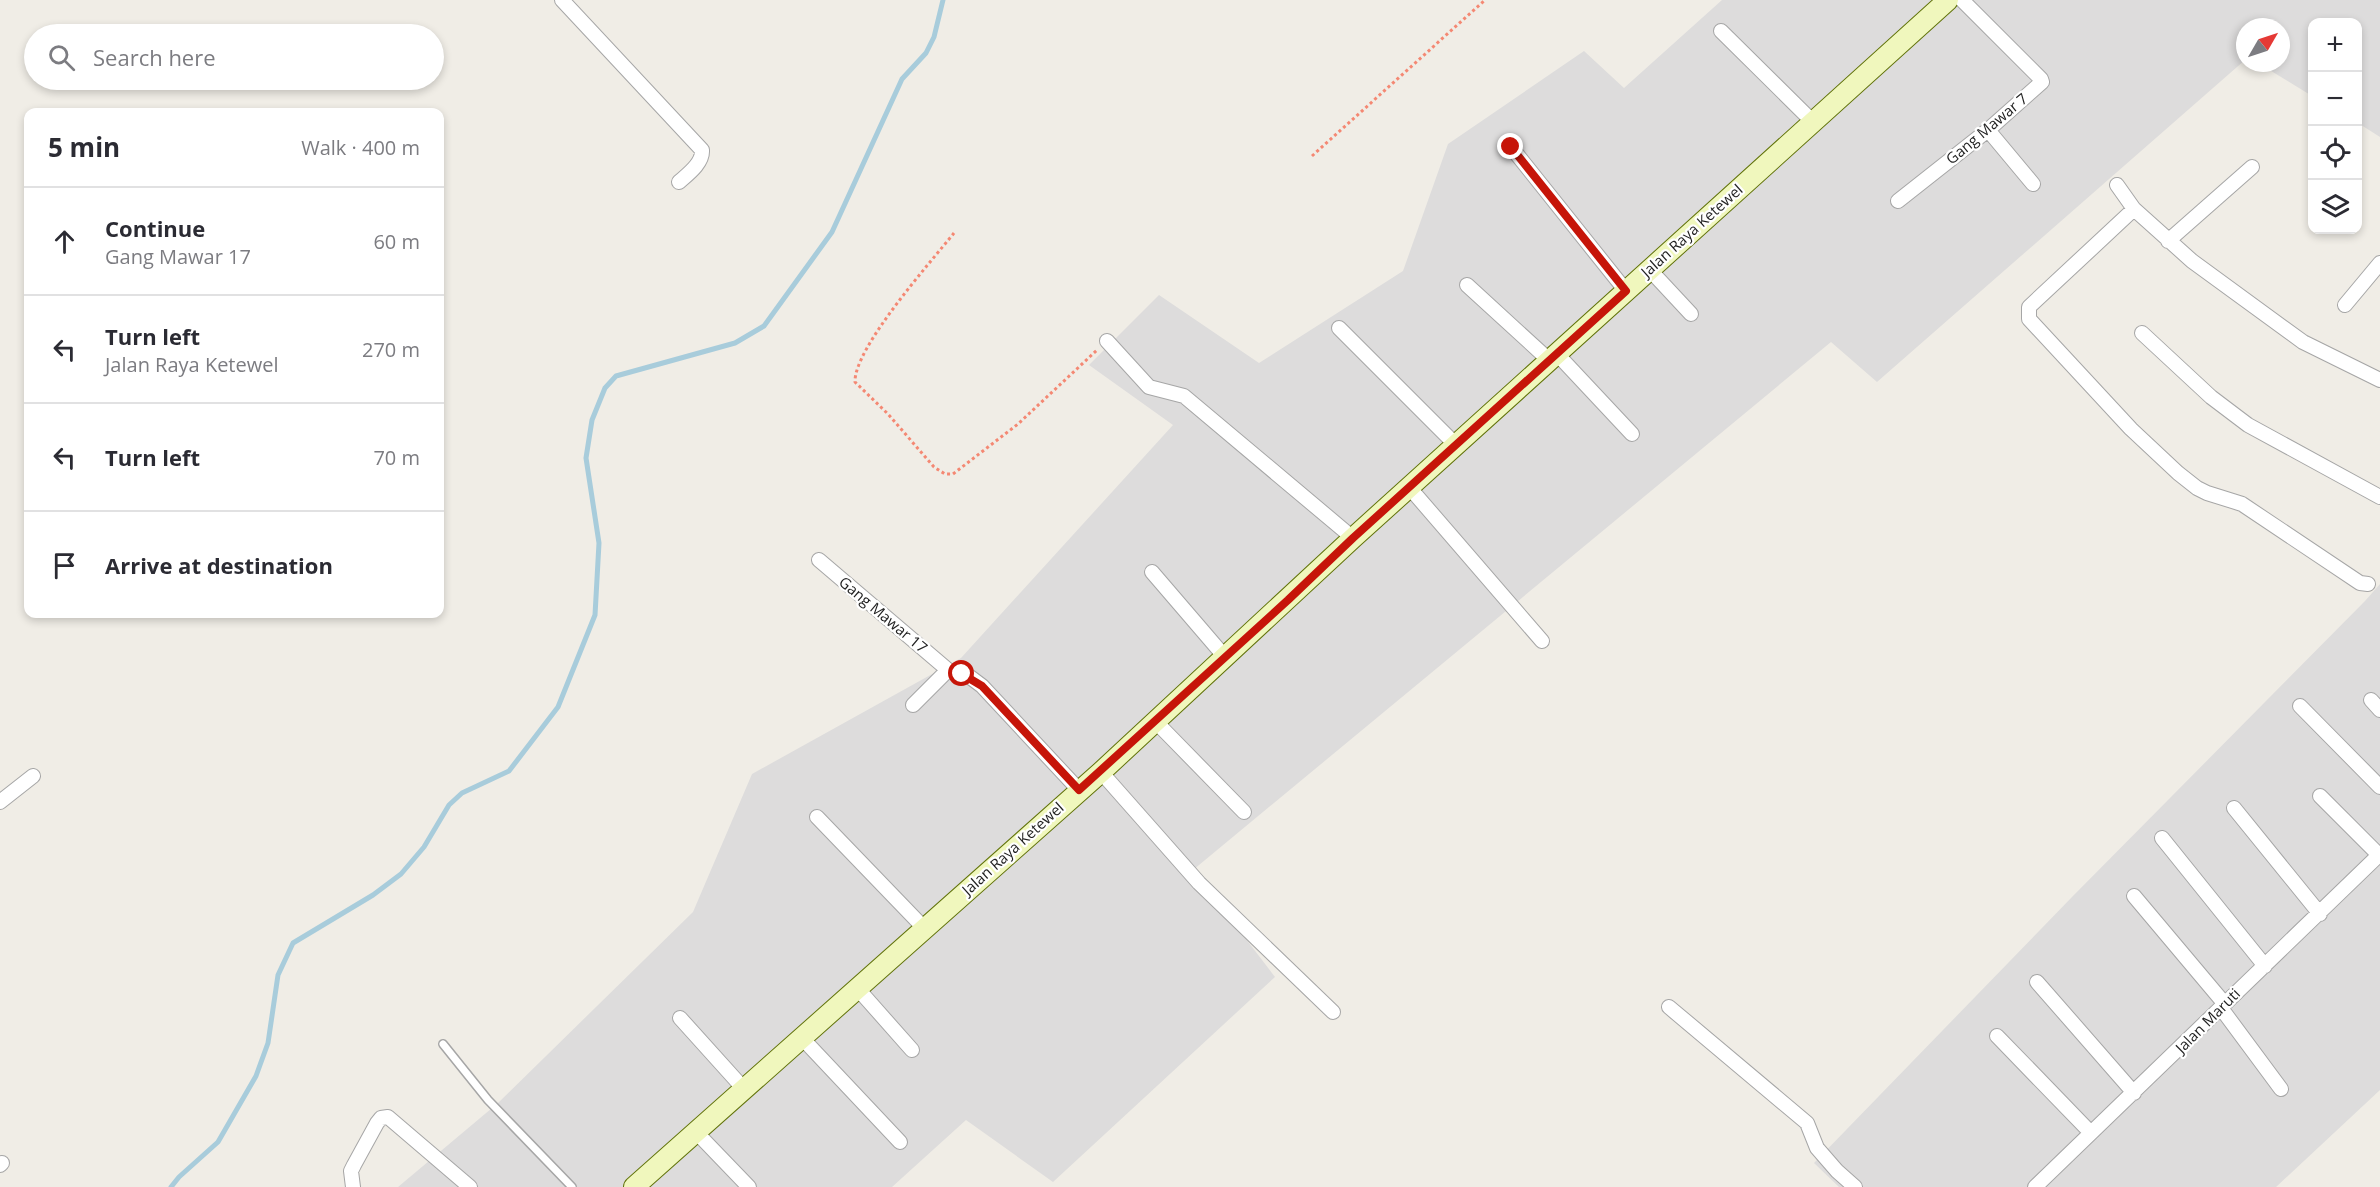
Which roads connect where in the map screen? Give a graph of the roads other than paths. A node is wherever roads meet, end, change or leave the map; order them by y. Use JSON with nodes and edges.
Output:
{"nodes":[{"id":1,"x":562,"y":0,"type":"edge"},
{"id":2,"x":1962,"y":0,"type":"edge"},
{"id":3,"x":1941,"y":2,"type":"edge"},
{"id":4,"x":1721,"y":31,"type":"dead end"},
{"id":5,"x":1812,"y":121,"type":"junction"},
{"id":6,"x":1988,"y":130,"type":"junction"},
{"id":7,"x":1511,"y":147,"type":"dead end"},
{"id":8,"x":2252,"y":167,"type":"dead end"},
{"id":9,"x":679,"y":182,"type":"dead end"},
{"id":10,"x":2033,"y":184,"type":"dead end"},
{"id":11,"x":2117,"y":185,"type":"dead end"},
{"id":12,"x":1898,"y":201,"type":"dead end"},
{"id":13,"x":2134,"y":209,"type":"junction"},
{"id":14,"x":2168,"y":241,"type":"junction"},
{"id":15,"x":2380,"y":263,"type":"edge"},
{"id":16,"x":1650,"y":270,"type":"junction"},
{"id":17,"x":1467,"y":285,"type":"dead end"},
{"id":18,"x":1626,"y":291,"type":"junction"},
{"id":19,"x":2345,"y":305,"type":"dead end"},
{"id":20,"x":1691,"y":314,"type":"dead end"},
{"id":21,"x":1339,"y":328,"type":"dead end"},
{"id":22,"x":2142,"y":333,"type":"dead end"},
{"id":23,"x":1107,"y":340,"type":"road end"},
{"id":24,"x":1554,"y":357,"type":"junction"},
{"id":25,"x":2380,"y":380,"type":"edge"},
{"id":26,"x":1632,"y":434,"type":"dead end"},
{"id":27,"x":1456,"y":445,"type":"junction"},
{"id":28,"x":1409,"y":487,"type":"junction"},
{"id":29,"x":2380,"y":498,"type":"edge"},
{"id":30,"x":1353,"y":538,"type":"junction"},
{"id":31,"x":819,"y":560,"type":"dead end"},
{"id":32,"x":1152,"y":572,"type":"dead end"},
{"id":33,"x":2368,"y":584,"type":"dead end"},
{"id":34,"x":1542,"y":641,"type":"dead end"},
{"id":35,"x":1225,"y":657,"type":"junction"},
{"id":36,"x":948,"y":670,"type":"junction"},
{"id":37,"x":913,"y":705,"type":"dead end"},
{"id":38,"x":2300,"y":706,"type":"dead end"},
{"id":39,"x":1155,"y":721,"type":"junction"},
{"id":40,"x":1101,"y":772,"type":"junction"},
{"id":41,"x":33,"y":776,"type":"dead end"},
{"id":42,"x":2380,"y":787,"type":"edge"},
{"id":43,"x":1079,"y":790,"type":"junction"},
{"id":44,"x":2319,"y":796,"type":"dead end"},
{"id":45,"x":0,"y":802,"type":"edge"},
{"id":46,"x":2234,"y":808,"type":"dead end"},
{"id":47,"x":1244,"y":812,"type":"dead end"},
{"id":48,"x":818,"y":817,"type":"dead end"},
{"id":49,"x":2162,"y":838,"type":"dead end"},
{"id":50,"x":2379,"y":855,"type":"edge"},
{"id":51,"x":2134,"y":896,"type":"dead end"},
{"id":52,"x":2320,"y":914,"type":"junction"},
{"id":53,"x":925,"y":929,"type":"junction"},
{"id":54,"x":2265,"y":966,"type":"junction"},
{"id":55,"x":2037,"y":982,"type":"dead end"},
{"id":56,"x":858,"y":989,"type":"junction"},
{"id":57,"x":2223,"y":1006,"type":"junction"},
{"id":58,"x":1669,"y":1007,"type":"dead end"},
{"id":59,"x":1333,"y":1012,"type":"dead end"},
{"id":60,"x":680,"y":1018,"type":"dead end"},
{"id":61,"x":1997,"y":1036,"type":"dead end"},
{"id":62,"x":802,"y":1038,"type":"junction"},
{"id":63,"x":443,"y":1044,"type":"dead end"},
{"id":64,"x":912,"y":1050,"type":"dead end"},
{"id":65,"x":744,"y":1089,"type":"junction"},
{"id":66,"x":2281,"y":1089,"type":"dead end"},
{"id":67,"x":2134,"y":1093,"type":"junction"},
{"id":68,"x":696,"y":1132,"type":"junction"},
{"id":69,"x":2091,"y":1133,"type":"junction"},
{"id":70,"x":900,"y":1142,"type":"dead end"},
{"id":71,"x":462,"y":1184,"type":"edge"},
{"id":72,"x":353,"y":1187,"type":"edge"},
{"id":73,"x":572,"y":1187,"type":"edge"},
{"id":74,"x":634,"y":1187,"type":"edge"},
{"id":75,"x":749,"y":1187,"type":"edge"},
{"id":76,"x":1855,"y":1187,"type":"edge"},
{"id":77,"x":2035,"y":1187,"type":"edge"}],
"edges":[{"from":1,"to":9,"type":"street"},
{"from":2,"to":6,"type":"street","name":"Gang Mawar 7"},
{"from":3,"to":5,"type":"main road","name":"Jalan Raya Ketewel"},
{"from":4,"to":5,"type":"street"},
{"from":5,"to":16,"type":"main road","name":"Jalan Raya Ketewel"},
{"from":6,"to":10,"type":"street"},
{"from":6,"to":12,"type":"street","name":"Gang Mawar 7"},
{"from":7,"to":18,"type":"street"},
{"from":8,"to":14,"type":"street"},
{"from":11,"to":13,"type":"street"},
{"from":13,"to":14,"type":"street"},
{"from":13,"to":33,"type":"street"},
{"from":14,"to":25,"type":"street"},
{"from":15,"to":19,"type":"street"},
{"from":16,"to":18,"type":"main road","name":"Jalan Raya Ketewel"},
{"from":16,"to":20,"type":"street"},
{"from":17,"to":24,"type":"street"},
{"from":18,"to":24,"type":"main road","name":"Jalan Raya Ketewel"},
{"from":21,"to":27,"type":"street"},
{"from":22,"to":29,"type":"street"},
{"from":23,"to":30,"type":"street"},
{"from":24,"to":26,"type":"street"},
{"from":24,"to":27,"type":"main road","name":"Jalan Raya Ketewel"},
{"from":27,"to":28,"type":"main road","name":"Jalan Raya Ketewel"},
{"from":28,"to":30,"type":"main road","name":"Jalan Raya Ketewel"},
{"from":28,"to":34,"type":"street"},
{"from":30,"to":35,"type":"main road","name":"Jalan Raya Ketewel"},
{"from":31,"to":36,"type":"street","name":"Gang Mawar 17"},
{"from":32,"to":35,"type":"street"},
{"from":35,"to":39,"type":"main road","name":"Jalan Raya Ketewel"},
{"from":36,"to":37,"type":"street"},
{"from":36,"to":43,"type":"street","name":"Gang Mawar 17"},
{"from":38,"to":42,"type":"street"},
{"from":39,"to":40,"type":"main road","name":"Jalan Raya Ketewel"},
{"from":39,"to":47,"type":"street"},
{"from":40,"to":43,"type":"main road","name":"Jalan Raya Ketewel"},
{"from":40,"to":59,"type":"street"},
{"from":41,"to":45,"type":"street"},
{"from":43,"to":53,"type":"main road","name":"Jalan Raya Ketewel"},
{"from":44,"to":50,"type":"street"},
{"from":46,"to":52,"type":"street"},
{"from":48,"to":53,"type":"street"},
{"from":49,"to":54,"type":"street"},
{"from":50,"to":52,"type":"street","name":"Jalan Maruti"},
{"from":51,"to":57,"type":"street"},
{"from":52,"to":54,"type":"street","name":"Jalan Maruti"},
{"from":53,"to":56,"type":"main road","name":"Jalan Raya Ketewel"},
{"from":54,"to":57,"type":"street","name":"Jalan Maruti"},
{"from":55,"to":67,"type":"street"},
{"from":56,"to":62,"type":"main road","name":"Jalan Raya Ketewel"},
{"from":56,"to":64,"type":"street"},
{"from":57,"to":66,"type":"street"},
{"from":57,"to":67,"type":"street","name":"Jalan Maruti"},
{"from":58,"to":76,"type":"street"},
{"from":60,"to":65,"type":"street"},
{"from":61,"to":69,"type":"street"},
{"from":62,"to":65,"type":"main road","name":"Jalan Raya Ketewel"},
{"from":62,"to":70,"type":"street"},
{"from":63,"to":73,"type":"lane"},
{"from":65,"to":68,"type":"main road","name":"Jalan Raya Ketewel"},
{"from":67,"to":69,"type":"street","name":"Jalan Maruti"},
{"from":68,"to":74,"type":"main road","name":"Jalan Raya Ketewel"},
{"from":68,"to":75,"type":"street"},
{"from":69,"to":77,"type":"street","name":"Jalan Maruti"},
{"from":71,"to":72,"type":"street"}]}
